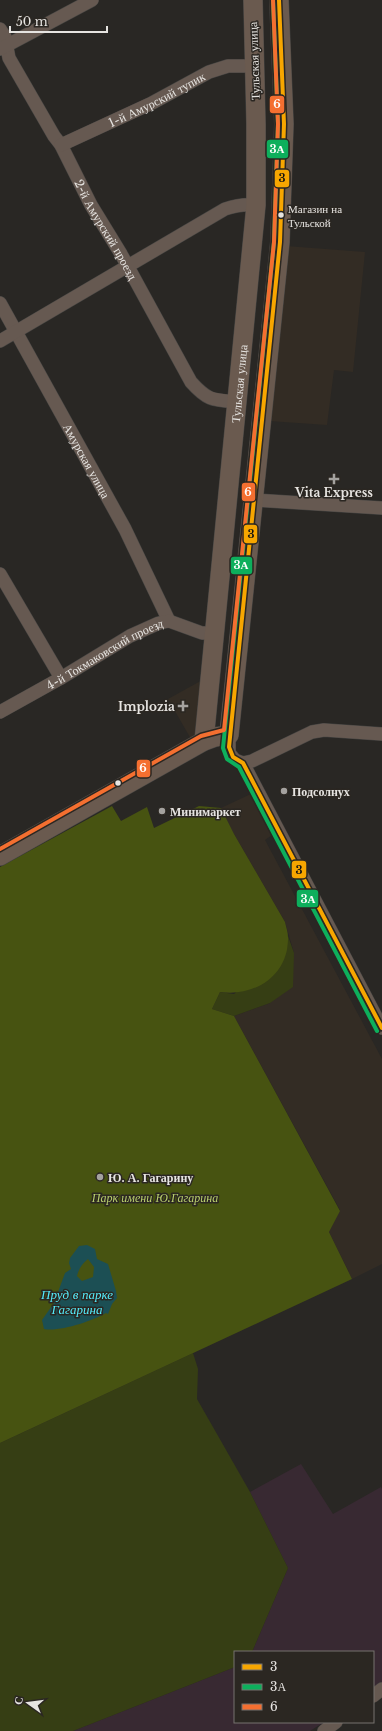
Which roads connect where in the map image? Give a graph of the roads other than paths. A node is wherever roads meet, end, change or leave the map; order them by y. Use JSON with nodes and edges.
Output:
{"nodes":[{"id":1,"x":92,"y":0,"type":"edge"},
{"id":2,"x":253,"y":0,"type":"edge"},
{"id":3,"x":279,"y":0,"type":"edge"},
{"id":4,"x":0,"y":29,"type":"edge"},
{"id":5,"x":3,"y":48,"type":"edge"},
{"id":6,"x":255,"y":66,"type":"junction"},
{"id":7,"x":61,"y":145,"type":"junction"},
{"id":8,"x":256,"y":206,"type":"junction"},
{"id":9,"x":127,"y":267,"type":"junction"},
{"id":10,"x":0,"y":304,"type":"edge"},
{"id":11,"x":16,"y":332,"type":"junction"},
{"id":12,"x":0,"y":341,"type":"edge"},
{"id":13,"x":237,"y":402,"type":"junction"},
{"id":14,"x":254,"y":500,"type":"junction"},
{"id":15,"x":382,"y":508,"type":"edge"},
{"id":16,"x":0,"y":574,"type":"edge"},
{"id":17,"x":169,"y":621,"type":"junction"},
{"id":18,"x":215,"y":633,"type":"junction"},
{"id":19,"x":62,"y":678,"type":"junction"},
{"id":20,"x":0,"y":712,"type":"edge"},
{"id":21,"x":382,"y":734,"type":"edge"},
{"id":22,"x":229,"y":735,"type":"junction"},
{"id":23,"x":204,"y":741,"type":"junction"},
{"id":24,"x":243,"y":763,"type":"junction"},
{"id":25,"x":0,"y":856,"type":"edge"},
{"id":26,"x":382,"y":1028,"type":"edge"},
{"id":27,"x":382,"y":1689,"type":"edge"},
{"id":28,"x":374,"y":1695,"type":"edge"},
{"id":29,"x":335,"y":1723,"type":"edge"},
{"id":30,"x":324,"y":1731,"type":"edge"}],
"edges":[{"from":1,"to":5,"type":"street"},
{"from":2,"to":6,"type":"street","name":"Тульская улица"},
{"from":3,"to":14,"type":"street"},
{"from":4,"to":5,"type":"street","name":"2-й Амурский проезд"},
{"from":5,"to":7,"type":"street","name":"2-й Амурский проезд"},
{"from":6,"to":7,"type":"street","name":"1-й Амурский тупик"},
{"from":6,"to":8,"type":"street","name":"Тульская улица"},
{"from":7,"to":9,"type":"street","name":"2-й Амурский проезд"},
{"from":8,"to":9,"type":"street"},
{"from":8,"to":13,"type":"street","name":"Тульская улица"},
{"from":9,"to":11,"type":"street"},
{"from":9,"to":13,"type":"street","name":"2-й Амурский проезд"},
{"from":10,"to":11,"type":"street","name":"Амурская улица"},
{"from":11,"to":12,"type":"street"},
{"from":11,"to":17,"type":"street","name":"Амурская улица"},
{"from":13,"to":18,"type":"street","name":"Тульская улица"},
{"from":14,"to":15,"type":"street"},
{"from":14,"to":22,"type":"street"},
{"from":16,"to":19,"type":"street"},
{"from":17,"to":18,"type":"street","name":"4-й Токмаковский проезд"},
{"from":17,"to":19,"type":"street","name":"4-й Токмаковский проезд"},
{"from":18,"to":23,"type":"street","name":"Тульская улица"},
{"from":19,"to":20,"type":"street","name":"4-й Токмаковский проезд"},
{"from":21,"to":24,"type":"street"},
{"from":22,"to":23,"type":"street"},
{"from":22,"to":24,"type":"street"},
{"from":23,"to":25,"type":"street"},
{"from":24,"to":26,"type":"street"},
{"from":27,"to":28,"type":"street"},
{"from":29,"to":30,"type":"street"}]}
